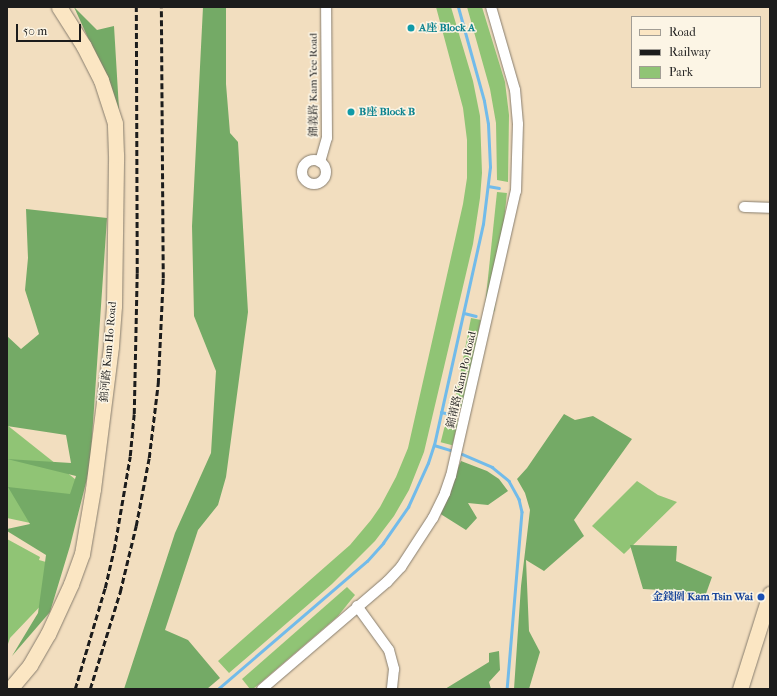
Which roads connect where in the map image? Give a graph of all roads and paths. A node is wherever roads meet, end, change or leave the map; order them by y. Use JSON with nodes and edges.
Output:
{"nodes":[{"id":1,"x":59,"y":7,"type":"edge"},
{"id":2,"x":326,"y":7,"type":"edge"},
{"id":3,"x":491,"y":7,"type":"edge"},
{"id":4,"x":320,"y":162,"type":"dead end"},
{"id":5,"x":744,"y":207,"type":"dead end"},
{"id":6,"x":770,"y":208,"type":"edge"},
{"id":7,"x":770,"y":594,"type":"edge"},
{"id":8,"x":357,"y":606,"type":"junction"},
{"id":9,"x":10,"y":689,"type":"edge"},
{"id":10,"x":262,"y":689,"type":"edge"},
{"id":11,"x":392,"y":689,"type":"edge"},
{"id":12,"x":740,"y":689,"type":"edge"}],
"edges":[{"from":1,"to":9,"type":"main road","name":"錦河路 Kam Ho Road"},
{"from":2,"to":4,"type":"street","name":"錦義路 Kam Yee Road"},
{"from":3,"to":8,"type":"street","name":"錦莆路 Kam Po Road"},
{"from":5,"to":6,"type":"street"},
{"from":7,"to":12,"type":"main road"},
{"from":8,"to":10,"type":"street","name":"錦莆路 Kam Po Road"},
{"from":8,"to":11,"type":"street"}]}
